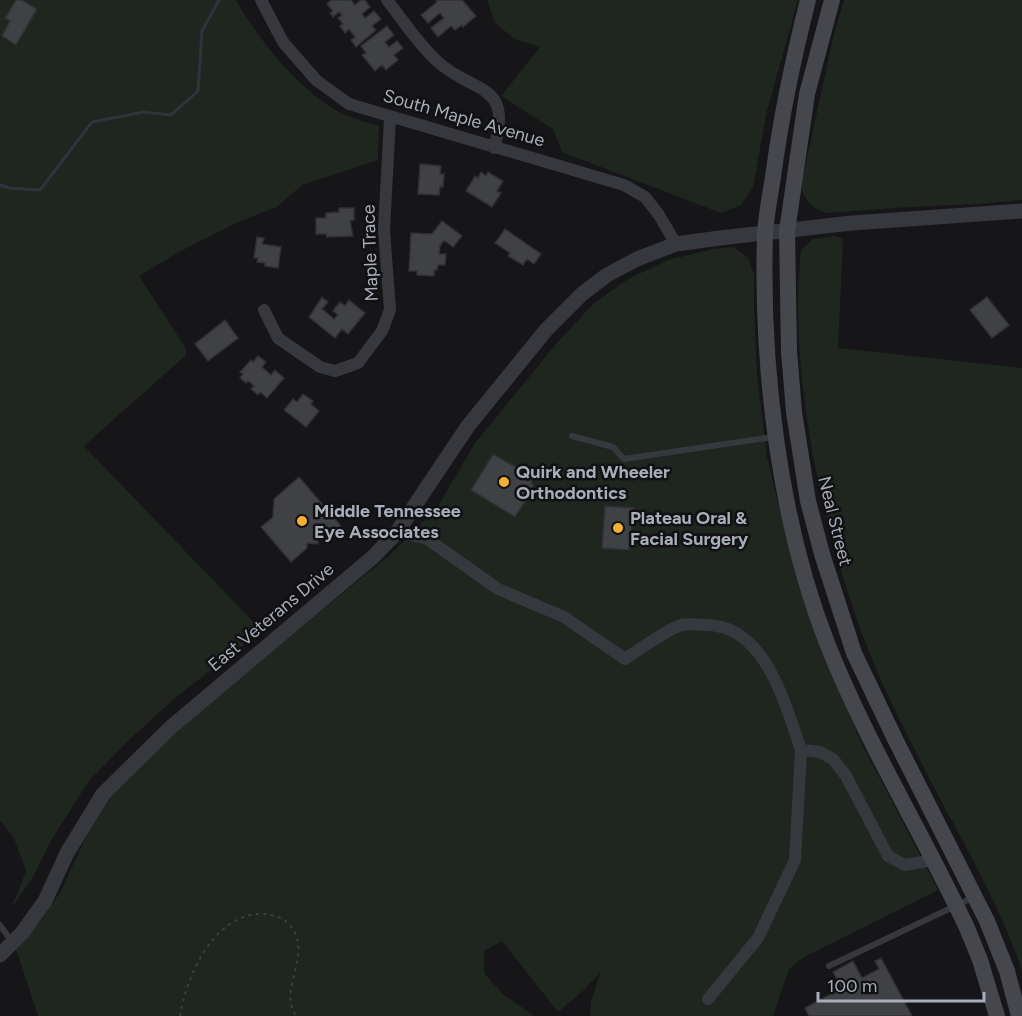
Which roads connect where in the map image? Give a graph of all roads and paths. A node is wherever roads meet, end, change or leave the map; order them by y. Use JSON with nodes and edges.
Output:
{"nodes":[{"id":1,"x":261,"y":0,"type":"edge"},
{"id":2,"x":387,"y":0,"type":"edge"},
{"id":3,"x":808,"y":0,"type":"edge"},
{"id":4,"x":832,"y":0,"type":"edge"},
{"id":5,"x":390,"y":118,"type":"junction"},
{"id":6,"x":494,"y":148,"type":"junction"},
{"id":7,"x":1022,"y":211,"type":"edge"},
{"id":8,"x":787,"y":231,"type":"junction"},
{"id":9,"x":765,"y":233,"type":"junction"},
{"id":10,"x":676,"y":244,"type":"junction"},
{"id":11,"x":264,"y":310,"type":"dead end"},
{"id":12,"x":572,"y":436,"type":"dead end"},
{"id":13,"x":776,"y":437,"type":"junction"},
{"id":14,"x":397,"y":532,"type":"junction"},
{"id":15,"x":801,"y":750,"type":"junction"},
{"id":16,"x":933,"y":860,"type":"junction"},
{"id":17,"x":975,"y":896,"type":"junction"},
{"id":18,"x":956,"y":905,"type":"junction"},
{"id":19,"x":0,"y":926,"type":"edge"},
{"id":20,"x":13,"y":942,"type":"junction"},
{"id":21,"x":0,"y":955,"type":"edge"},
{"id":22,"x":829,"y":966,"type":"dead end"},
{"id":23,"x":708,"y":999,"type":"dead end"},
{"id":24,"x":180,"y":1016,"type":"edge"},
{"id":25,"x":296,"y":1016,"type":"edge"},
{"id":26,"x":997,"y":1016,"type":"edge"},
{"id":27,"x":1019,"y":1016,"type":"edge"}],
"edges":[{"from":1,"to":5,"type":"street","name":"South Maple Avenue"},
{"from":2,"to":6,"type":"street"},
{"from":3,"to":9,"type":"main road"},
{"from":4,"to":8,"type":"main road","name":"Neal Street"},
{"from":5,"to":6,"type":"street","name":"South Maple Avenue"},
{"from":5,"to":11,"type":"street","name":"Maple Trace"},
{"from":6,"to":10,"type":"street","name":"South Maple Avenue"},
{"from":7,"to":8,"type":"street"},
{"from":8,"to":9,"type":"street"},
{"from":8,"to":17,"type":"main road","name":"Neal Street"},
{"from":9,"to":10,"type":"street","name":"East Veterans Drive"},
{"from":9,"to":13,"type":"main road"},
{"from":10,"to":14,"type":"street","name":"East Veterans Drive"},
{"from":12,"to":13,"type":"lane"},
{"from":13,"to":16,"type":"main road"},
{"from":14,"to":15,"type":"street"},
{"from":14,"to":20,"type":"street","name":"East Veterans Drive"},
{"from":15,"to":16,"type":"street"},
{"from":15,"to":23,"type":"street"},
{"from":16,"to":18,"type":"main road"},
{"from":17,"to":18,"type":"lane"},
{"from":17,"to":27,"type":"main road","name":"Neal Street"},
{"from":18,"to":22,"type":"lane"},
{"from":18,"to":26,"type":"main road"},
{"from":19,"to":20,"type":"lane"},
{"from":20,"to":21,"type":"street","name":"East Veterans Drive"},
{"from":24,"to":25,"type":"path"}]}
